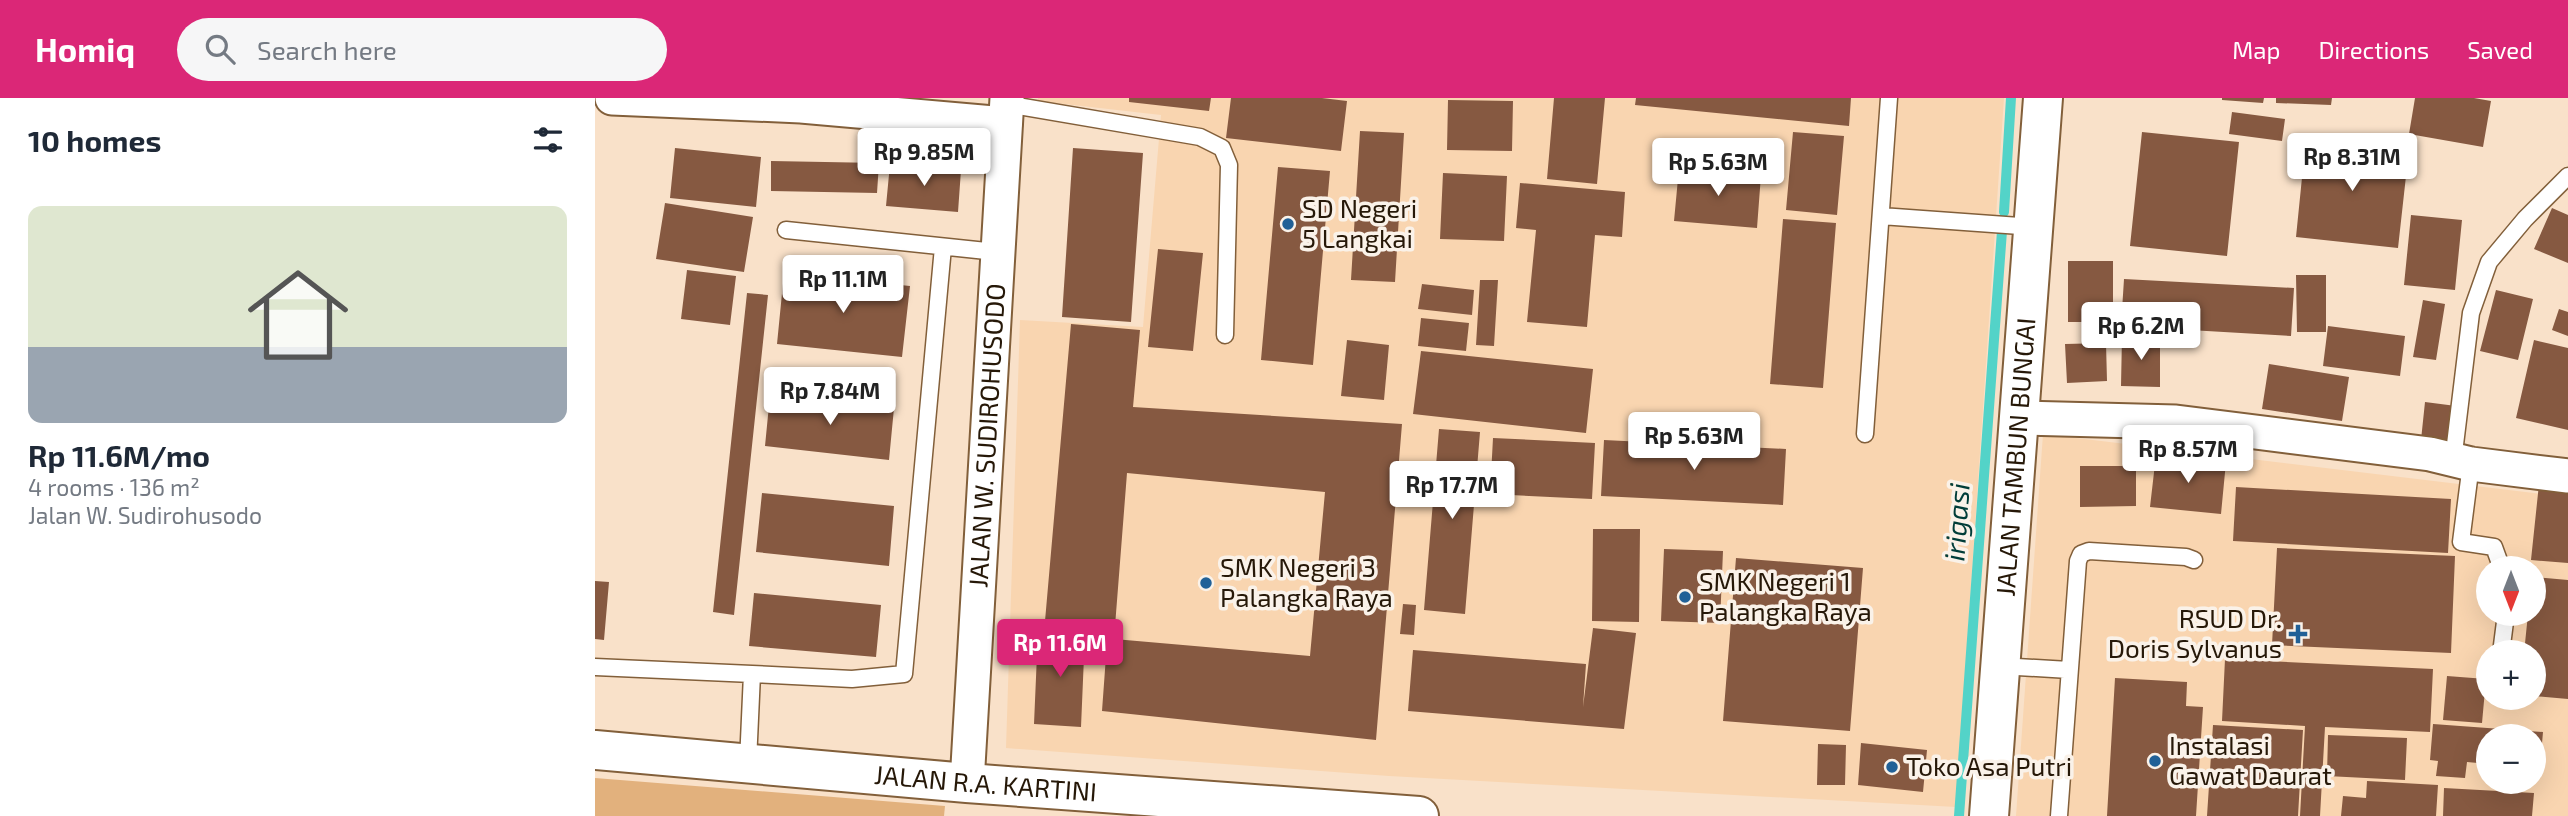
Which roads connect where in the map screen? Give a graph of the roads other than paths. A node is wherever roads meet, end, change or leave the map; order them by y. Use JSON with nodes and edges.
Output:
{"nodes":[{"id":1,"x":612,"y":98,"type":"edge"},
{"id":2,"x":1889,"y":98,"type":"edge"},
{"id":3,"x":2043,"y":98,"type":"edge"},
{"id":4,"x":1006,"y":109,"type":"edge"},
{"id":5,"x":2568,"y":176,"type":"edge"},
{"id":6,"x":1881,"y":216,"type":"junction"},
{"id":7,"x":2034,"y":227,"type":"junction"},
{"id":8,"x":786,"y":230,"type":"dead end"},
{"id":9,"x":943,"y":247,"type":"junction"},
{"id":10,"x":996,"y":252,"type":"junction"},
{"id":11,"x":1225,"y":335,"type":"dead end"},
{"id":12,"x":2018,"y":418,"type":"junction"},
{"id":13,"x":1865,"y":434,"type":"dead end"},
{"id":14,"x":2462,"y":463,"type":"junction"},
{"id":15,"x":2568,"y":476,"type":"edge"},
{"id":16,"x":2497,"y":556,"type":"edge"},
{"id":17,"x":2194,"y":560,"type":"dead end"},
{"id":18,"x":2000,"y":666,"type":"junction"},
{"id":19,"x":595,"y":667,"type":"edge"},
{"id":20,"x":2069,"y":670,"type":"junction"},
{"id":21,"x":752,"y":674,"type":"junction"},
{"id":22,"x":595,"y":750,"type":"edge"},
{"id":23,"x":748,"y":762,"type":"junction"},
{"id":24,"x":966,"y":799,"type":"edge"},
{"id":25,"x":1030,"y":802,"type":"edge"},
{"id":26,"x":1419,"y":816,"type":"edge"},
{"id":27,"x":1989,"y":816,"type":"edge"},
{"id":28,"x":2059,"y":816,"type":"edge"}],
"edges":[{"from":1,"to":4,"type":"street"},
{"from":2,"to":6,"type":"lane"},
{"from":3,"to":7,"type":"street","name":"JALAN TAMBUN BUNGAI"},
{"from":4,"to":10,"type":"street","name":"JALAN W. SUDIROHUSODO"},
{"from":4,"to":11,"type":"lane"},
{"from":5,"to":14,"type":"lane"},
{"from":6,"to":7,"type":"lane"},
{"from":6,"to":13,"type":"lane"},
{"from":7,"to":12,"type":"street","name":"JALAN TAMBUN BUNGAI"},
{"from":8,"to":9,"type":"lane"},
{"from":9,"to":10,"type":"lane"},
{"from":9,"to":21,"type":"lane"},
{"from":10,"to":24,"type":"street","name":"JALAN W. SUDIROHUSODO"},
{"from":12,"to":14,"type":"street"},
{"from":12,"to":18,"type":"street","name":"JALAN TAMBUN BUNGAI"},
{"from":14,"to":15,"type":"street"},
{"from":14,"to":16,"type":"lane"},
{"from":17,"to":20,"type":"lane"},
{"from":18,"to":20,"type":"lane"},
{"from":18,"to":27,"type":"street","name":"JALAN TAMBUN BUNGAI"},
{"from":19,"to":21,"type":"lane"},
{"from":20,"to":28,"type":"lane"},
{"from":21,"to":23,"type":"lane"},
{"from":22,"to":23,"type":"street","name":"JALAN R.A. KARTINI"},
{"from":23,"to":24,"type":"street","name":"JALAN R.A. KARTINI"},
{"from":24,"to":25,"type":"street","name":"JALAN R.A. KARTINI"},
{"from":25,"to":26,"type":"street","name":"JALAN R.A. KARTINI"}]}
